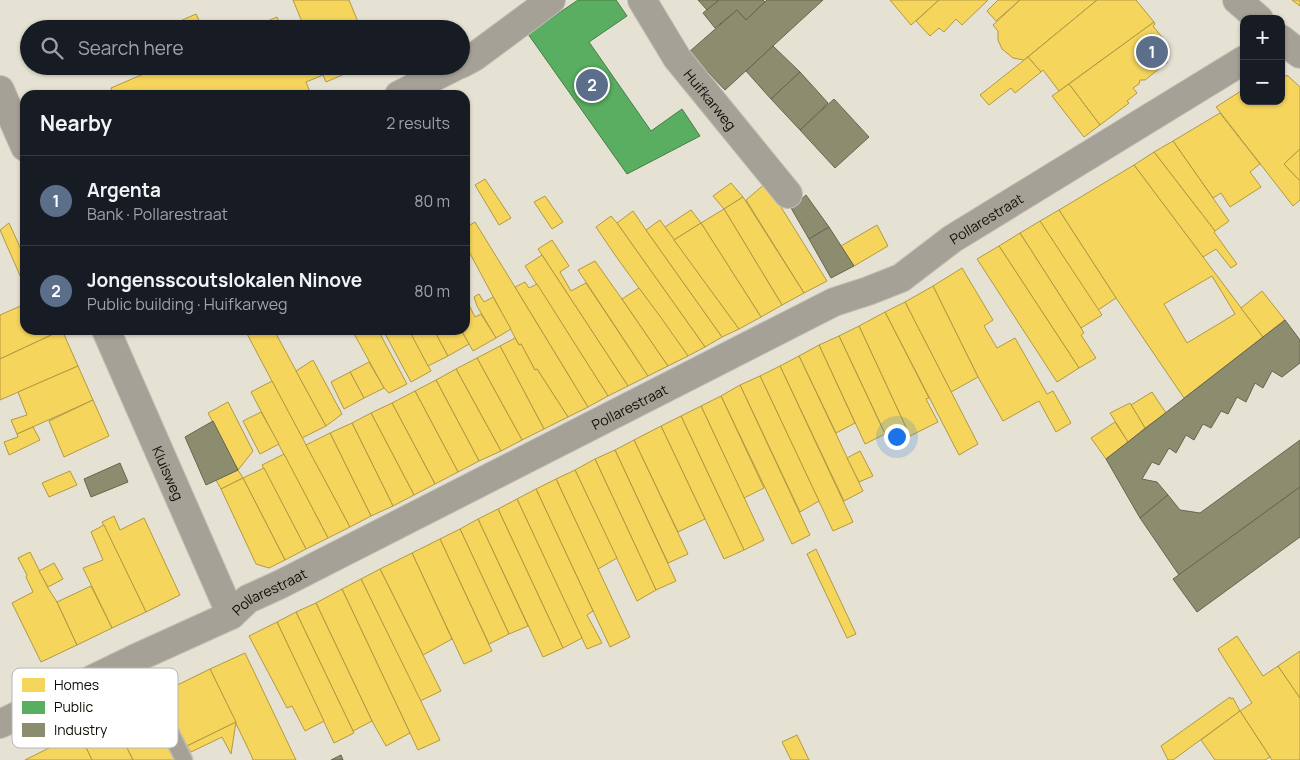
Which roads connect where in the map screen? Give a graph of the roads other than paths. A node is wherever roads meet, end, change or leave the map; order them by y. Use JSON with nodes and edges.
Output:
{"nodes":[{"id":1,"x":551,"y":0,"type":"edge"},
{"id":2,"x":642,"y":0,"type":"edge"},
{"id":3,"x":1237,"y":0,"type":"edge"},
{"id":4,"x":1254,"y":15,"type":"edge"},
{"id":5,"x":1285,"y":42,"type":"edge"},
{"id":6,"x":1300,"y":54,"type":"edge"},
{"id":7,"x":470,"y":59,"type":"edge"},
{"id":8,"x":1240,"y":62,"type":"edge"},
{"id":9,"x":438,"y":75,"type":"edge"},
{"id":10,"x":0,"y":90,"type":"edge"},
{"id":11,"x":409,"y":90,"type":"edge"},
{"id":12,"x":20,"y":136,"type":"edge"},
{"id":13,"x":788,"y":194,"type":"dead end"},
{"id":14,"x":108,"y":335,"type":"edge"},
{"id":15,"x":231,"y":615,"type":"junction"},
{"id":16,"x":134,"y":660,"type":"junction"},
{"id":17,"x":117,"y":668,"type":"edge"},
{"id":18,"x":138,"y":668,"type":"edge"},
{"id":19,"x":12,"y":718,"type":"edge"},
{"id":20,"x":0,"y":724,"type":"edge"},
{"id":21,"x":178,"y":748,"type":"edge"},
{"id":22,"x":184,"y":760,"type":"edge"}],
"edges":[{"from":1,"to":7,"type":"street"},
{"from":2,"to":13,"type":"street","name":"Huifkarweg"},
{"from":3,"to":4,"type":"street"},
{"from":5,"to":6,"type":"street"},
{"from":8,"to":15,"type":"street","name":"Pollarestraat"},
{"from":9,"to":11,"type":"street"},
{"from":10,"to":12,"type":"street"},
{"from":14,"to":15,"type":"street","name":"Kluisweg"},
{"from":15,"to":16,"type":"street","name":"Pollarestraat"},
{"from":16,"to":17,"type":"street","name":"Pollarestraat"},
{"from":16,"to":18,"type":"lane"},
{"from":19,"to":20,"type":"street","name":"Pollarestraat"},
{"from":21,"to":22,"type":"lane"}]}
